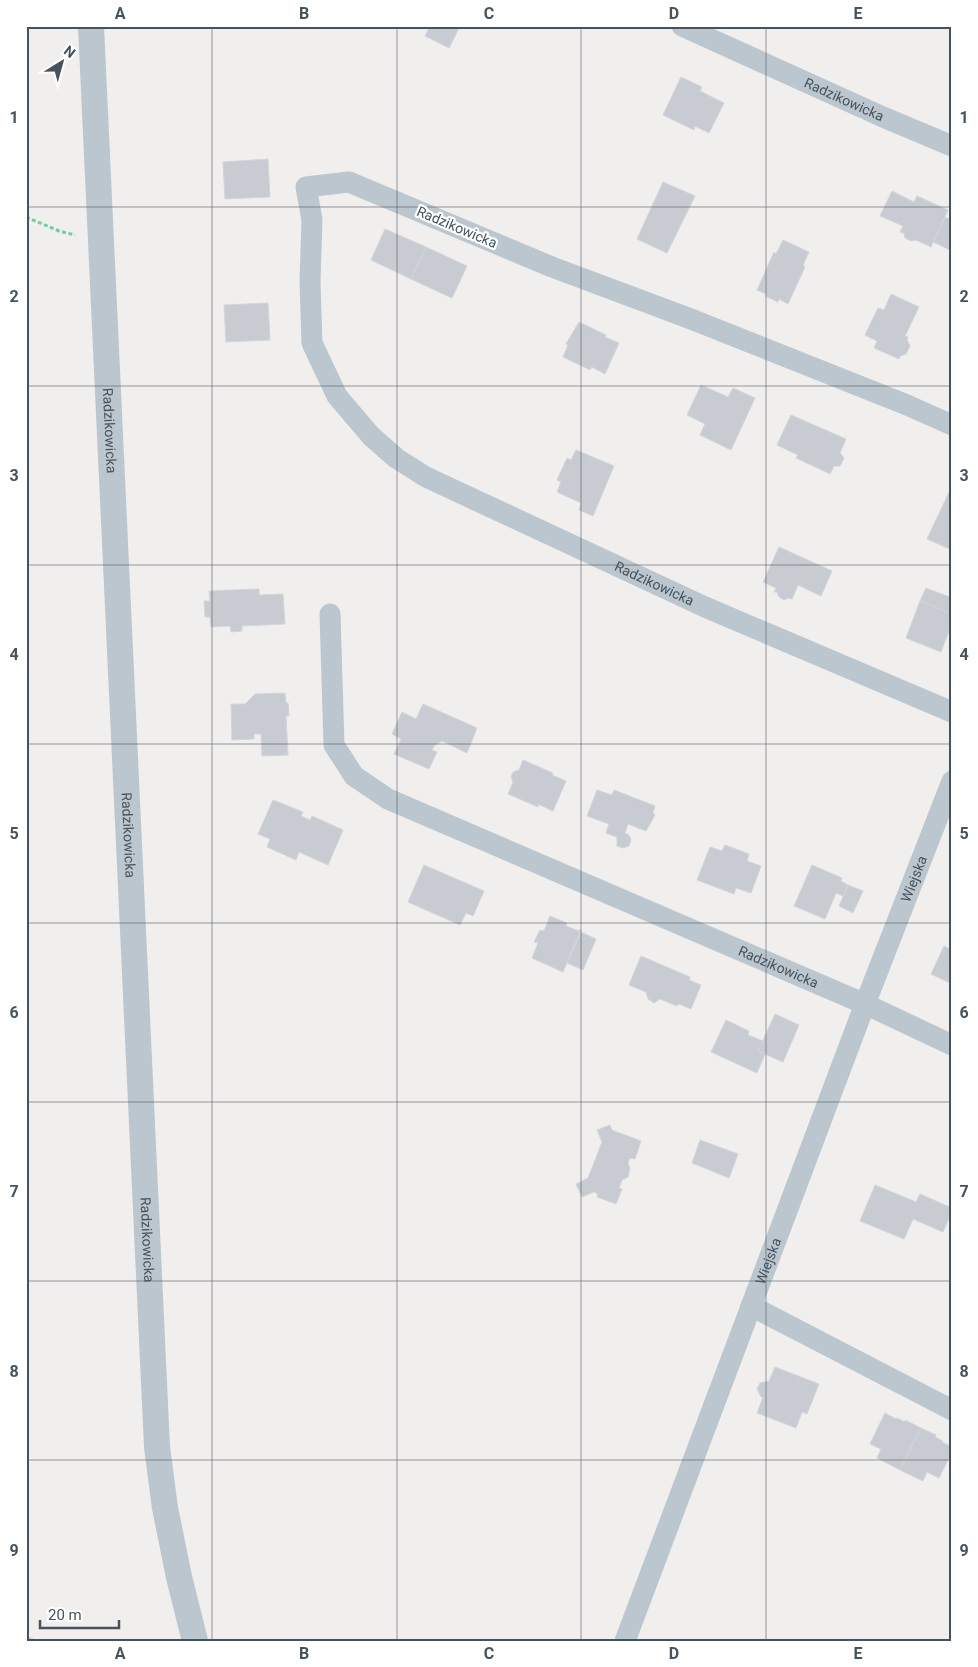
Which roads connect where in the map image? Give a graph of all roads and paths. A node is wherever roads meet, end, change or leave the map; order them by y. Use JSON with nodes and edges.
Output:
{"nodes":[{"id":1,"x":91,"y":26,"type":"edge"},
{"id":2,"x":682,"y":26,"type":"edge"},
{"id":3,"x":952,"y":146,"type":"edge"},
{"id":4,"x":26,"y":217,"type":"edge"},
{"id":5,"x":101,"y":234,"type":"junction"},
{"id":6,"x":952,"y":425,"type":"edge"},
{"id":7,"x":330,"y":614,"type":"dead end"},
{"id":8,"x":952,"y":712,"type":"edge"},
{"id":9,"x":952,"y":781,"type":"edge"},
{"id":10,"x":865,"y":1004,"type":"junction"},
{"id":11,"x":952,"y":1045,"type":"edge"},
{"id":12,"x":751,"y":1306,"type":"junction"},
{"id":13,"x":952,"y":1410,"type":"edge"},
{"id":14,"x":195,"y":1641,"type":"edge"},
{"id":15,"x":625,"y":1641,"type":"edge"}],
"edges":[{"from":1,"to":5,"type":"street","name":"Radzikowicka"},
{"from":2,"to":3,"type":"street","name":"Radzikowicka"},
{"from":4,"to":5,"type":"path"},
{"from":5,"to":14,"type":"street","name":"Radzikowicka"},
{"from":6,"to":8,"type":"street","name":"Radzikowicka"},
{"from":7,"to":10,"type":"street","name":"Radzikowicka"},
{"from":9,"to":10,"type":"street","name":"Wiejska"},
{"from":10,"to":11,"type":"street"},
{"from":10,"to":12,"type":"street","name":"Wiejska"},
{"from":12,"to":13,"type":"street"},
{"from":12,"to":15,"type":"street","name":"Wiejska"}]}
